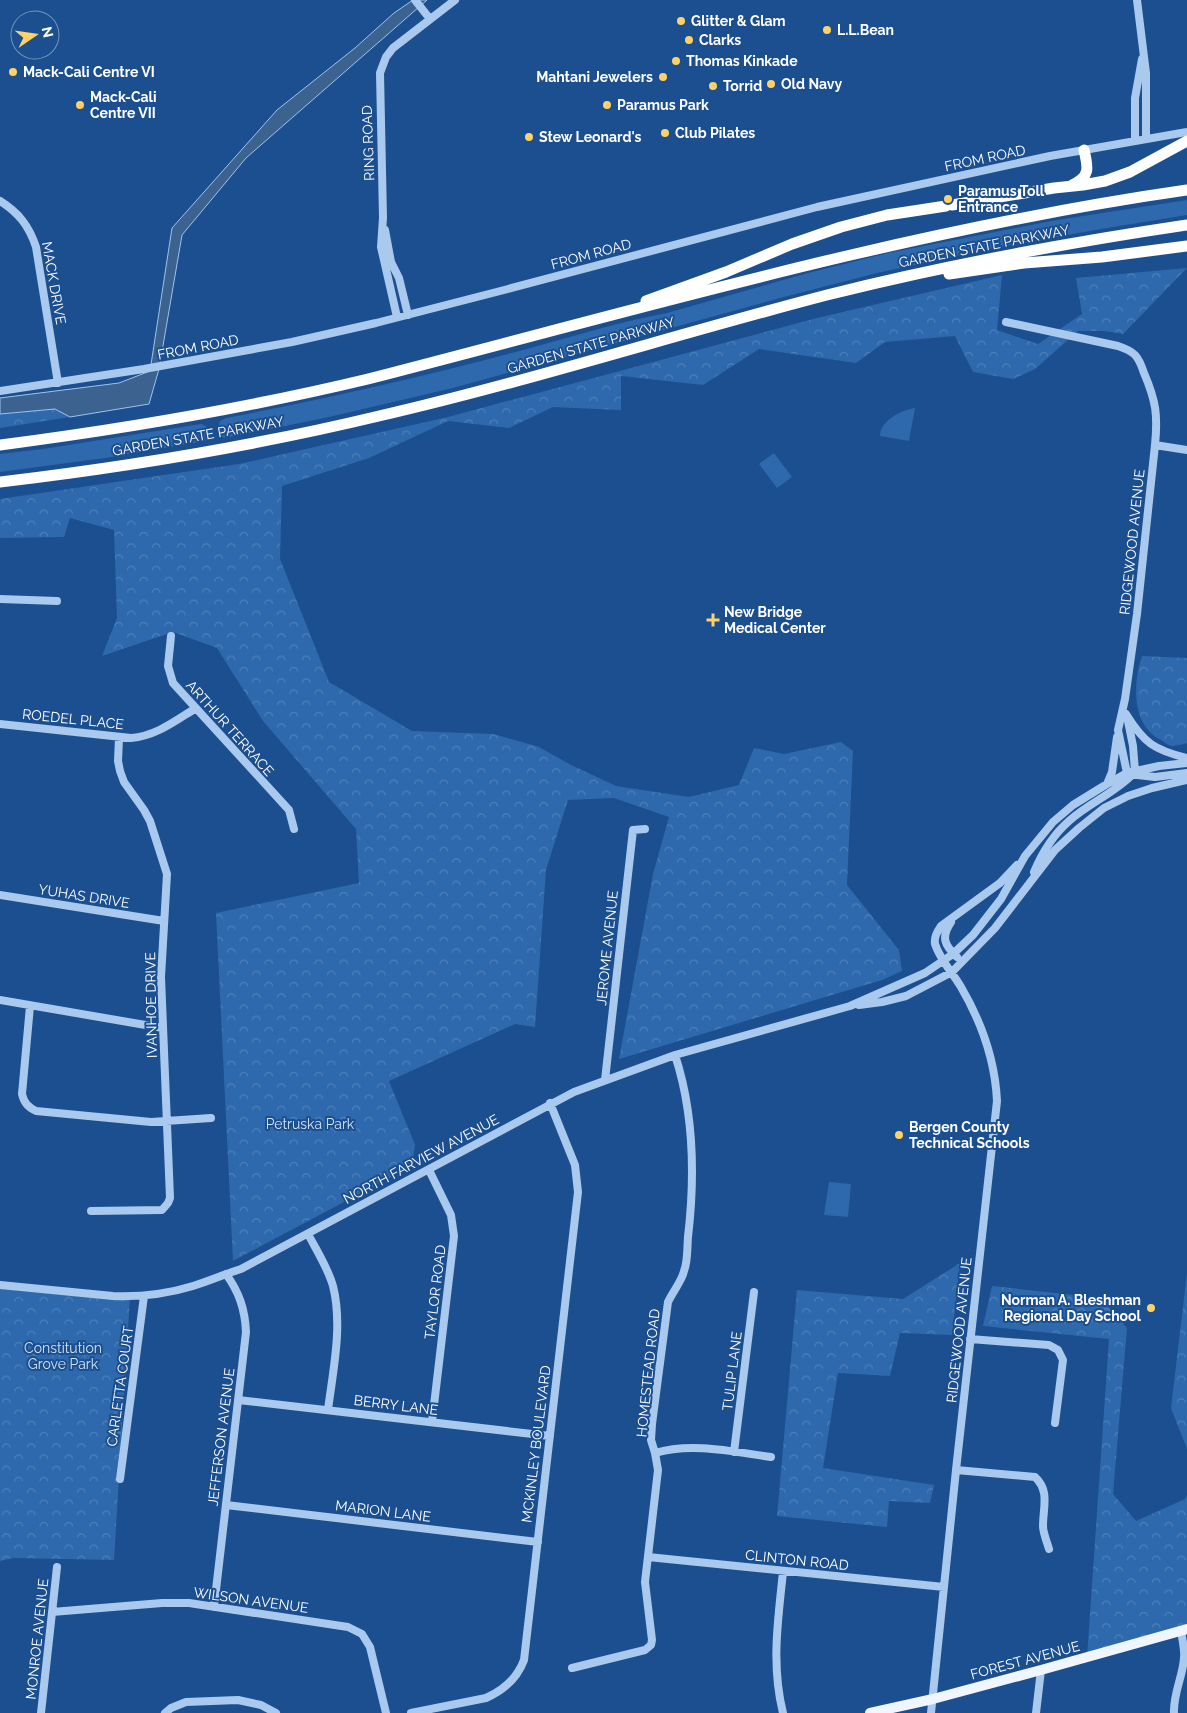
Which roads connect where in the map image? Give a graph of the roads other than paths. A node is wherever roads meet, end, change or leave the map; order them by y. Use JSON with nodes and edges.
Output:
{"nodes":[{"id":1,"x":415,"y":0,"type":"edge"},
{"id":2,"x":455,"y":0,"type":"edge"},
{"id":3,"x":1137,"y":0,"type":"edge"},
{"id":4,"x":430,"y":19,"type":"junction"},
{"id":5,"x":1143,"y":50,"type":"junction"},
{"id":6,"x":1187,"y":132,"type":"edge"},
{"id":7,"x":1146,"y":138,"type":"junction"},
{"id":8,"x":1135,"y":141,"type":"junction"},
{"id":9,"x":1187,"y":142,"type":"edge"},
{"id":10,"x":1084,"y":150,"type":"junction"},
{"id":11,"x":1070,"y":186,"type":"junction"},
{"id":12,"x":1187,"y":190,"type":"edge"},
{"id":13,"x":0,"y":201,"type":"edge"},
{"id":14,"x":383,"y":218,"type":"junction"},
{"id":15,"x":1187,"y":225,"type":"edge"},
{"id":16,"x":1187,"y":246,"type":"edge"},
{"id":17,"x":878,"y":283,"type":"junction"},
{"id":18,"x":408,"y":315,"type":"junction"},
{"id":19,"x":397,"y":317,"type":"junction"},
{"id":20,"x":607,"y":317,"type":"junction"},
{"id":21,"x":1006,"y":322,"type":"dead end"},
{"id":22,"x":58,"y":383,"type":"junction"},
{"id":23,"x":0,"y":391,"type":"edge"},
{"id":24,"x":0,"y":445,"type":"edge"},
{"id":25,"x":1155,"y":445,"type":"junction"},
{"id":26,"x":1187,"y":450,"type":"edge"},
{"id":27,"x":0,"y":482,"type":"edge"},
{"id":28,"x":0,"y":599,"type":"edge"},
{"id":29,"x":57,"y":601,"type":"dead end"},
{"id":30,"x":171,"y":636,"type":"dead end"},
{"id":31,"x":1125,"y":699,"type":"junction"},
{"id":32,"x":196,"y":708,"type":"junction"},
{"id":33,"x":1126,"y":714,"type":"junction"},
{"id":34,"x":0,"y":724,"type":"edge"},
{"id":35,"x":1118,"y":730,"type":"junction"},
{"id":36,"x":119,"y":738,"type":"junction"},
{"id":37,"x":1187,"y":758,"type":"edge"},
{"id":38,"x":1187,"y":762,"type":"edge"},
{"id":39,"x":1131,"y":773,"type":"junction"},
{"id":40,"x":1187,"y":773,"type":"edge"},
{"id":41,"x":1187,"y":780,"type":"edge"},
{"id":42,"x":1107,"y":784,"type":"junction"},
{"id":43,"x":294,"y":829,"type":"dead end"},
{"id":44,"x":645,"y":830,"type":"dead end"},
{"id":45,"x":1025,"y":856,"type":"junction"},
{"id":46,"x":1028,"y":884,"type":"junction"},
{"id":47,"x":0,"y":895,"type":"edge"},
{"id":48,"x":953,"y":918,"type":"junction"},
{"id":49,"x":164,"y":921,"type":"junction"},
{"id":50,"x":953,"y":954,"type":"junction"},
{"id":51,"x":944,"y":962,"type":"junction"},
{"id":52,"x":962,"y":962,"type":"junction"},
{"id":53,"x":952,"y":972,"type":"junction"},
{"id":54,"x":0,"y":1000,"type":"edge"},
{"id":55,"x":30,"y":1006,"type":"junction"},
{"id":56,"x":850,"y":1006,"type":"junction"},
{"id":57,"x":163,"y":1028,"type":"junction"},
{"id":58,"x":675,"y":1055,"type":"junction"},
{"id":59,"x":605,"y":1080,"type":"junction"},
{"id":60,"x":550,"y":1103,"type":"junction"},
{"id":61,"x":211,"y":1118,"type":"dead end"},
{"id":62,"x":168,"y":1122,"type":"junction"},
{"id":63,"x":429,"y":1170,"type":"junction"},
{"id":64,"x":91,"y":1211,"type":"dead end"},
{"id":65,"x":308,"y":1234,"type":"junction"},
{"id":66,"x":226,"y":1274,"type":"junction"},
{"id":67,"x":0,"y":1285,"type":"edge"},
{"id":68,"x":754,"y":1292,"type":"dead end"},
{"id":69,"x":144,"y":1296,"type":"junction"},
{"id":70,"x":970,"y":1339,"type":"junction"},
{"id":71,"x":238,"y":1400,"type":"junction"},
{"id":72,"x":328,"y":1410,"type":"junction"},
{"id":73,"x":432,"y":1422,"type":"junction"},
{"id":74,"x":1055,"y":1423,"type":"dead end"},
{"id":75,"x":550,"y":1436,"type":"junction"},
{"id":76,"x":734,"y":1452,"type":"junction"},
{"id":77,"x":655,"y":1453,"type":"junction"},
{"id":78,"x":771,"y":1458,"type":"dead end"},
{"id":79,"x":956,"y":1470,"type":"junction"},
{"id":80,"x":120,"y":1479,"type":"dead end"},
{"id":81,"x":226,"y":1505,"type":"junction"},
{"id":82,"x":538,"y":1542,"type":"junction"},
{"id":83,"x":1049,"y":1549,"type":"dead end"},
{"id":84,"x":648,"y":1557,"type":"junction"},
{"id":85,"x":57,"y":1567,"type":"dead end"},
{"id":86,"x":783,"y":1572,"type":"junction"},
{"id":87,"x":944,"y":1587,"type":"junction"},
{"id":88,"x":214,"y":1607,"type":"junction"},
{"id":89,"x":52,"y":1612,"type":"junction"},
{"id":90,"x":1184,"y":1629,"type":"edge"},
{"id":91,"x":572,"y":1668,"type":"dead end"},
{"id":92,"x":1041,"y":1670,"type":"junction"},
{"id":93,"x":933,"y":1699,"type":"junction"},
{"id":94,"x":42,"y":1713,"type":"edge"},
{"id":95,"x":165,"y":1713,"type":"edge"},
{"id":96,"x":276,"y":1713,"type":"edge"},
{"id":97,"x":386,"y":1713,"type":"edge"},
{"id":98,"x":410,"y":1713,"type":"edge"},
{"id":99,"x":783,"y":1713,"type":"edge"},
{"id":100,"x":870,"y":1713,"type":"edge"},
{"id":101,"x":931,"y":1713,"type":"edge"},
{"id":102,"x":1036,"y":1713,"type":"edge"},
{"id":103,"x":1174,"y":1713,"type":"edge"}],
"edges":[{"from":1,"to":4,"type":"street"},
{"from":2,"to":4,"type":"street","name":"RING ROAD"},
{"from":3,"to":5,"type":"street"},
{"from":4,"to":14,"type":"street","name":"RING ROAD"},
{"from":5,"to":7,"type":"street"},
{"from":5,"to":8,"type":"street"},
{"from":6,"to":7,"type":"street","name":"FROM ROAD"},
{"from":7,"to":8,"type":"street","name":"FROM ROAD"},
{"from":8,"to":10,"type":"street","name":"FROM ROAD"},
{"from":9,"to":11,"type":"highway"},
{"from":10,"to":11,"type":"highway"},
{"from":10,"to":18,"type":"street","name":"FROM ROAD"},
{"from":11,"to":20,"type":"highway"},
{"from":12,"to":20,"type":"highway","name":"GARDEN STATE PARKWAY"},
{"from":13,"to":22,"type":"street","name":"MACK DRIVE"},
{"from":14,"to":18,"type":"street"},
{"from":14,"to":19,"type":"street","name":"RING ROAD"},
{"from":15,"to":17,"type":"highway","name":"GARDEN STATE PARKWAY"},
{"from":16,"to":17,"type":"highway"},
{"from":17,"to":27,"type":"highway","name":"GARDEN STATE PARKWAY"},
{"from":18,"to":19,"type":"street","name":"FROM ROAD"},
{"from":19,"to":22,"type":"street","name":"FROM ROAD"},
{"from":20,"to":24,"type":"highway","name":"GARDEN STATE PARKWAY"},
{"from":21,"to":25,"type":"street","name":"RIDGEWOOD AVENUE"},
{"from":22,"to":23,"type":"street","name":"FROM ROAD"},
{"from":25,"to":26,"type":"street"},
{"from":25,"to":31,"type":"street","name":"RIDGEWOOD AVENUE"},
{"from":28,"to":29,"type":"street"},
{"from":30,"to":32,"type":"street","name":"ARTHUR TERRACE"},
{"from":31,"to":33,"type":"street","name":"RIDGEWOOD AVENUE"},
{"from":31,"to":35,"type":"street","name":"RIDGEWOOD AVENUE"},
{"from":32,"to":36,"type":"street","name":"ROEDEL PLACE"},
{"from":32,"to":43,"type":"street","name":"ARTHUR TERRACE"},
{"from":33,"to":37,"type":"street"},
{"from":33,"to":39,"type":"street","name":"RIDGEWOOD AVENUE"},
{"from":34,"to":36,"type":"street","name":"ROEDEL PLACE"},
{"from":35,"to":39,"type":"street","name":"RIDGEWOOD AVENUE"},
{"from":35,"to":42,"type":"street"},
{"from":36,"to":49,"type":"street","name":"IVANHOE DRIVE"},
{"from":38,"to":39,"type":"street","name":"NORTH FARVIEW AVENUE"},
{"from":39,"to":40,"type":"street"},
{"from":39,"to":42,"type":"street","name":"NORTH FARVIEW AVENUE"},
{"from":39,"to":46,"type":"street"},
{"from":41,"to":46,"type":"street","name":"NORTH FARVIEW AVENUE"},
{"from":42,"to":45,"type":"street","name":"NORTH FARVIEW AVENUE"},
{"from":44,"to":59,"type":"street","name":"JEROME AVENUE"},
{"from":45,"to":48,"type":"street"},
{"from":45,"to":50,"type":"street","name":"NORTH FARVIEW AVENUE"},
{"from":46,"to":52,"type":"street","name":"NORTH FARVIEW AVENUE"},
{"from":47,"to":49,"type":"street","name":"YUHAS DRIVE"},
{"from":48,"to":50,"type":"street"},
{"from":48,"to":51,"type":"street","name":"RIDGEWOOD AVENUE"},
{"from":49,"to":57,"type":"street","name":"IVANHOE DRIVE"},
{"from":50,"to":51,"type":"street","name":"NORTH FARVIEW AVENUE"},
{"from":50,"to":52,"type":"street"},
{"from":51,"to":53,"type":"street","name":"RIDGEWOOD AVENUE"},
{"from":51,"to":56,"type":"street","name":"NORTH FARVIEW AVENUE"},
{"from":52,"to":53,"type":"street","name":"NORTH FARVIEW AVENUE"},
{"from":53,"to":56,"type":"street","name":"NORTH FARVIEW AVENUE"},
{"from":53,"to":70,"type":"street","name":"RIDGEWOOD AVENUE"},
{"from":54,"to":55,"type":"street"},
{"from":55,"to":57,"type":"street"},
{"from":55,"to":62,"type":"street"},
{"from":56,"to":58,"type":"street","name":"NORTH FARVIEW AVENUE"},
{"from":57,"to":62,"type":"street","name":"IVANHOE DRIVE"},
{"from":58,"to":59,"type":"street","name":"NORTH FARVIEW AVENUE"},
{"from":58,"to":77,"type":"street","name":"HOMESTEAD ROAD"},
{"from":59,"to":60,"type":"street","name":"NORTH FARVIEW AVENUE"},
{"from":60,"to":63,"type":"street","name":"NORTH FARVIEW AVENUE"},
{"from":60,"to":75,"type":"street","name":"MCKINLEY BOULEVARD"},
{"from":61,"to":62,"type":"street"},
{"from":62,"to":64,"type":"street","name":"IVANHOE DRIVE"},
{"from":63,"to":65,"type":"street","name":"NORTH FARVIEW AVENUE"},
{"from":63,"to":73,"type":"street","name":"TAYLOR ROAD"},
{"from":65,"to":66,"type":"street","name":"NORTH FARVIEW AVENUE"},
{"from":65,"to":72,"type":"street"},
{"from":66,"to":69,"type":"street","name":"NORTH FARVIEW AVENUE"},
{"from":66,"to":71,"type":"street","name":"JEFFERSON AVENUE"},
{"from":67,"to":69,"type":"street","name":"NORTH FARVIEW AVENUE"},
{"from":68,"to":76,"type":"street","name":"TULIP LANE"},
{"from":69,"to":80,"type":"street","name":"CARLETTA COURT"},
{"from":70,"to":74,"type":"street"},
{"from":70,"to":79,"type":"street","name":"RIDGEWOOD AVENUE"},
{"from":71,"to":72,"type":"street","name":"BERRY LANE"},
{"from":71,"to":81,"type":"street","name":"JEFFERSON AVENUE"},
{"from":72,"to":73,"type":"street","name":"BERRY LANE"},
{"from":73,"to":75,"type":"street","name":"BERRY LANE"},
{"from":75,"to":82,"type":"street","name":"MCKINLEY BOULEVARD"},
{"from":76,"to":77,"type":"street"},
{"from":76,"to":78,"type":"street"},
{"from":77,"to":84,"type":"street","name":"HOMESTEAD ROAD"},
{"from":79,"to":83,"type":"street"},
{"from":79,"to":87,"type":"street","name":"RIDGEWOOD AVENUE"},
{"from":81,"to":82,"type":"street","name":"MARION LANE"},
{"from":81,"to":88,"type":"street","name":"JEFFERSON AVENUE"},
{"from":82,"to":98,"type":"street","name":"MCKINLEY BOULEVARD"},
{"from":84,"to":86,"type":"street","name":"CLINTON ROAD"},
{"from":84,"to":91,"type":"street","name":"HOMESTEAD ROAD"},
{"from":85,"to":89,"type":"street","name":"MONROE AVENUE"},
{"from":86,"to":87,"type":"street","name":"CLINTON ROAD"},
{"from":86,"to":99,"type":"street"},
{"from":87,"to":93,"type":"street","name":"RIDGEWOOD AVENUE"},
{"from":88,"to":89,"type":"street","name":"WILSON AVENUE"},
{"from":88,"to":97,"type":"street","name":"WILSON AVENUE"},
{"from":89,"to":94,"type":"street","name":"MONROE AVENUE"},
{"from":90,"to":92,"type":"main road","name":"FOREST AVENUE"},
{"from":90,"to":103,"type":"street"},
{"from":92,"to":93,"type":"main road","name":"FOREST AVENUE"},
{"from":92,"to":102,"type":"street"},
{"from":93,"to":100,"type":"main road","name":"FOREST AVENUE"},
{"from":93,"to":101,"type":"street","name":"RIDGEWOOD AVENUE"},
{"from":95,"to":96,"type":"street"}]}
